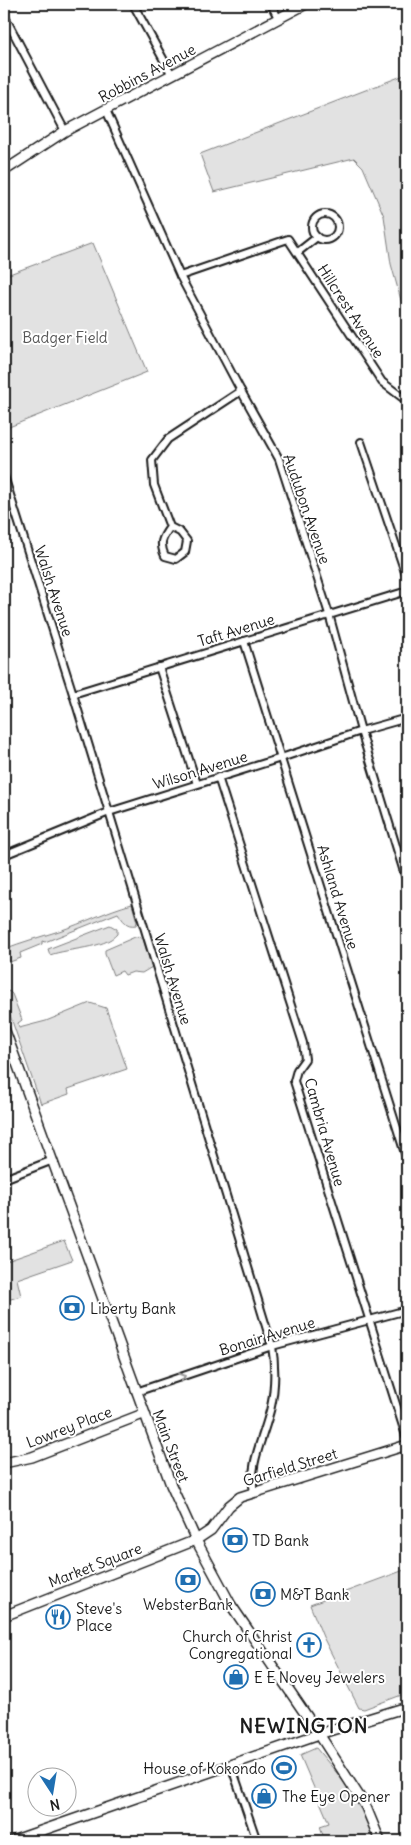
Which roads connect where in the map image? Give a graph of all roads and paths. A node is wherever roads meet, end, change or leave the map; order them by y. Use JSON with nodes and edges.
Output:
{"nodes":[{"id":1,"x":133,"y":4,"type":"edge"},
{"id":2,"x":271,"y":4,"type":"edge"},
{"id":3,"x":306,"y":4,"type":"edge"},
{"id":4,"x":4,"y":15,"type":"edge"},
{"id":5,"x":278,"y":18,"type":"junction"},
{"id":6,"x":172,"y":75,"type":"junction"},
{"id":7,"x":106,"y":110,"type":"junction"},
{"id":8,"x":65,"y":132,"type":"junction"},
{"id":9,"x":4,"y":171,"type":"edge"},
{"id":10,"x":317,"y":237,"type":"junction"},
{"id":11,"x":298,"y":252,"type":"junction"},
{"id":12,"x":180,"y":276,"type":"junction"},
{"id":13,"x":241,"y":391,"type":"junction"},
{"id":14,"x":407,"y":401,"type":"edge"},
{"id":15,"x":361,"y":442,"type":"dead end"},
{"id":16,"x":4,"y":476,"type":"edge"},
{"id":17,"x":170,"y":528,"type":"junction"},
{"id":18,"x":407,"y":578,"type":"edge"},
{"id":19,"x":407,"y":591,"type":"edge"},
{"id":20,"x":328,"y":614,"type":"junction"},
{"id":21,"x":244,"y":641,"type":"junction"},
{"id":22,"x":159,"y":667,"type":"junction"},
{"id":23,"x":73,"y":694,"type":"junction"},
{"id":24,"x":407,"y":718,"type":"edge"},
{"id":25,"x":361,"y":731,"type":"junction"},
{"id":26,"x":281,"y":758,"type":"junction"},
{"id":27,"x":218,"y":777,"type":"junction"},
{"id":28,"x":197,"y":784,"type":"junction"},
{"id":29,"x":109,"y":812,"type":"junction"},
{"id":30,"x":4,"y":855,"type":"edge"},
{"id":31,"x":407,"y":882,"type":"edge"},
{"id":32,"x":4,"y":1028,"type":"edge"},
{"id":33,"x":53,"y":1160,"type":"junction"},
{"id":34,"x":407,"y":1160,"type":"edge"},
{"id":35,"x":4,"y":1179,"type":"edge"},
{"id":36,"x":407,"y":1310,"type":"edge"},
{"id":37,"x":369,"y":1320,"type":"junction"},
{"id":38,"x":272,"y":1346,"type":"junction"},
{"id":39,"x":136,"y":1392,"type":"junction"},
{"id":40,"x":144,"y":1414,"type":"junction"},
{"id":41,"x":407,"y":1439,"type":"edge"},
{"id":42,"x":407,"y":1445,"type":"edge"},
{"id":43,"x":4,"y":1463,"type":"edge"},
{"id":44,"x":254,"y":1493,"type":"junction"},
{"id":45,"x":196,"y":1540,"type":"junction"},
{"id":46,"x":4,"y":1616,"type":"edge"},
{"id":47,"x":407,"y":1707,"type":"edge"},
{"id":48,"x":320,"y":1734,"type":"junction"},
{"id":49,"x":231,"y":1765,"type":"junction"},
{"id":50,"x":12,"y":1841,"type":"edge"},
{"id":51,"x":257,"y":1841,"type":"edge"},
{"id":52,"x":380,"y":1841,"type":"edge"}],
"edges":[{"from":1,"to":6,"type":"street"},
{"from":2,"to":5,"type":"street"},
{"from":3,"to":5,"type":"main road","name":"Robbins Avenue"},
{"from":4,"to":8,"type":"street"},
{"from":5,"to":6,"type":"main road","name":"Robbins Avenue"},
{"from":6,"to":7,"type":"main road","name":"Robbins Avenue"},
{"from":7,"to":8,"type":"main road","name":"Robbins Avenue"},
{"from":7,"to":12,"type":"street","name":"Audubon Avenue"},
{"from":8,"to":9,"type":"main road","name":"Robbins Avenue"},
{"from":10,"to":10,"type":"street","name":"Hillcrest Avenue"},
{"from":10,"to":11,"type":"street","name":"Hillcrest Avenue"},
{"from":11,"to":12,"type":"street","name":"Hillcrest Avenue"},
{"from":11,"to":14,"type":"street","name":"Hillcrest Avenue"},
{"from":12,"to":13,"type":"street","name":"Audubon Avenue"},
{"from":13,"to":17,"type":"street"},
{"from":13,"to":20,"type":"street","name":"Audubon Avenue"},
{"from":15,"to":18,"type":"street"},
{"from":16,"to":23,"type":"street","name":"Walsh Avenue"},
{"from":17,"to":17,"type":"street"},
{"from":19,"to":20,"type":"street","name":"Taft Avenue"},
{"from":20,"to":21,"type":"street","name":"Taft Avenue"},
{"from":20,"to":25,"type":"street","name":"Audubon Avenue"},
{"from":21,"to":22,"type":"street","name":"Taft Avenue"},
{"from":21,"to":26,"type":"street","name":"Ashland Avenue"},
{"from":22,"to":23,"type":"street","name":"Taft Avenue"},
{"from":22,"to":28,"type":"street"},
{"from":23,"to":29,"type":"street","name":"Walsh Avenue"},
{"from":24,"to":25,"type":"street","name":"Wilson Avenue"},
{"from":25,"to":26,"type":"street","name":"Wilson Avenue"},
{"from":25,"to":31,"type":"street","name":"Audubon Avenue"},
{"from":26,"to":27,"type":"street","name":"Wilson Avenue"},
{"from":26,"to":34,"type":"street","name":"Ashland Avenue"},
{"from":27,"to":28,"type":"street","name":"Wilson Avenue"},
{"from":27,"to":37,"type":"street","name":"Cambria Avenue"},
{"from":28,"to":29,"type":"street","name":"Wilson Avenue"},
{"from":29,"to":30,"type":"street","name":"Wilson Avenue"},
{"from":29,"to":38,"type":"street","name":"Walsh Avenue"},
{"from":32,"to":33,"type":"main road","name":"Main Street"},
{"from":33,"to":35,"type":"street"},
{"from":33,"to":39,"type":"main road","name":"Main Street"},
{"from":36,"to":37,"type":"street","name":"Bonair Avenue"},
{"from":37,"to":38,"type":"street","name":"Bonair Avenue"},
{"from":37,"to":41,"type":"street","name":"Cambria Avenue"},
{"from":39,"to":38,"type":"street","name":"Bonair Avenue","one_way":true},
{"from":38,"to":44,"type":"street","name":"Walsh Avenue"},
{"from":39,"to":40,"type":"main road","name":"Main Street"},
{"from":40,"to":43,"type":"main road","name":"Lowrey Place"},
{"from":40,"to":45,"type":"main road","name":"Main Street"},
{"from":42,"to":44,"type":"main road","name":"Garfield Street"},
{"from":44,"to":45,"type":"main road","name":"Garfield Street"},
{"from":45,"to":46,"type":"main road","name":"Market Square"},
{"from":45,"to":48,"type":"main road","name":"Main Street"},
{"from":47,"to":48,"type":"main road"},
{"from":48,"to":49,"type":"main road"},
{"from":48,"to":52,"type":"main road","name":"Main Street"},
{"from":49,"to":50,"type":"main road"},
{"from":49,"to":51,"type":"street"}]}
